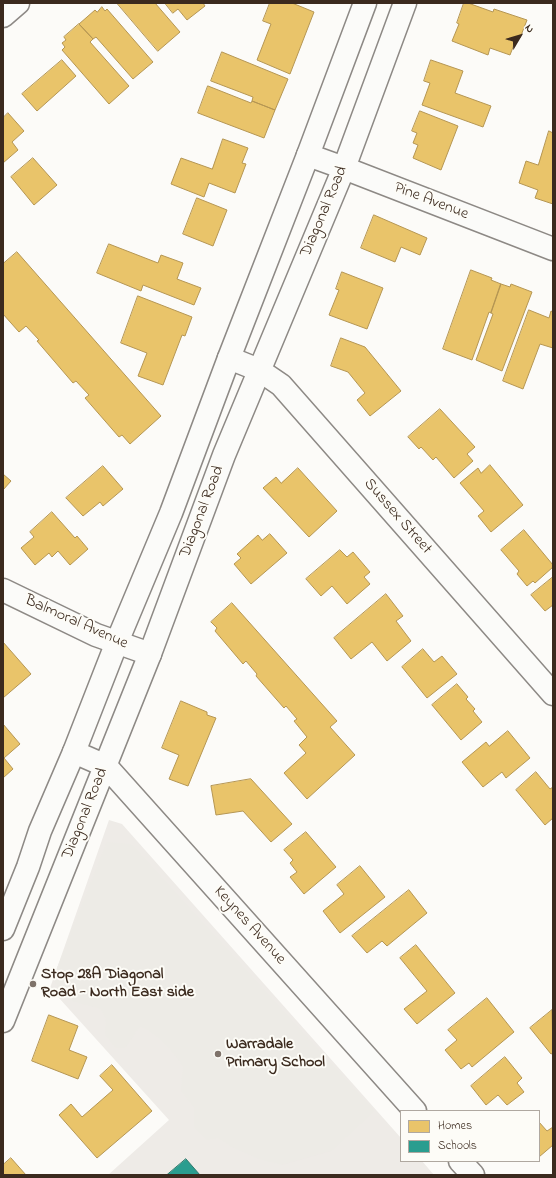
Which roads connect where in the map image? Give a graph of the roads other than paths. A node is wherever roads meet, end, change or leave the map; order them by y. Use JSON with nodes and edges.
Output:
{"nodes":[{"id":1,"x":18,"y":3,"type":"edge"},
{"id":2,"x":365,"y":3,"type":"edge"},
{"id":3,"x":405,"y":3,"type":"edge"},
{"id":4,"x":3,"y":16,"type":"edge"},
{"id":5,"x":308,"y":155,"type":"junction"},
{"id":6,"x":344,"y":168,"type":"junction"},
{"id":7,"x":553,"y":249,"type":"edge"},
{"id":8,"x":229,"y":358,"type":"junction"},
{"id":9,"x":259,"y":370,"type":"junction"},
{"id":10,"x":3,"y":590,"type":"edge"},
{"id":11,"x":117,"y":642,"type":"junction"},
{"id":12,"x":150,"y":654,"type":"junction"},
{"id":13,"x":553,"y":694,"type":"edge"},
{"id":14,"x":74,"y":752,"type":"junction"},
{"id":15,"x":106,"y":766,"type":"junction"},
{"id":16,"x":3,"y":929,"type":"edge"},
{"id":17,"x":3,"y":1021,"type":"edge"},
{"id":18,"x":415,"y":1110,"type":"edge"},
{"id":19,"x":461,"y":1162,"type":"edge"},
{"id":20,"x":473,"y":1175,"type":"edge"}],
"edges":[{"from":1,"to":4,"type":"main road"},
{"from":2,"to":5,"type":"main road","name":"Diagonal Road"},
{"from":3,"to":6,"type":"main road","name":"Diagonal Road"},
{"from":5,"to":6,"type":"main road","name":"Pine Avenue"},
{"from":5,"to":8,"type":"main road","name":"Diagonal Road"},
{"from":6,"to":7,"type":"main road","name":"Pine Avenue"},
{"from":6,"to":9,"type":"main road","name":"Diagonal Road"},
{"from":8,"to":9,"type":"main road","name":"Sussex Street"},
{"from":8,"to":11,"type":"main road","name":"Diagonal Road"},
{"from":9,"to":12,"type":"main road","name":"Diagonal Road"},
{"from":9,"to":13,"type":"main road","name":"Sussex Street"},
{"from":10,"to":11,"type":"main road","name":"Balmoral Avenue"},
{"from":11,"to":12,"type":"main road","name":"Balmoral Avenue"},
{"from":11,"to":14,"type":"main road","name":"Diagonal Road"},
{"from":12,"to":15,"type":"main road","name":"Diagonal Road"},
{"from":14,"to":15,"type":"main road","name":"Keynes Avenue"},
{"from":14,"to":16,"type":"main road","name":"Diagonal Road"},
{"from":15,"to":17,"type":"main road","name":"Diagonal Road"},
{"from":15,"to":18,"type":"main road","name":"Keynes Avenue"},
{"from":19,"to":20,"type":"main road"}]}
